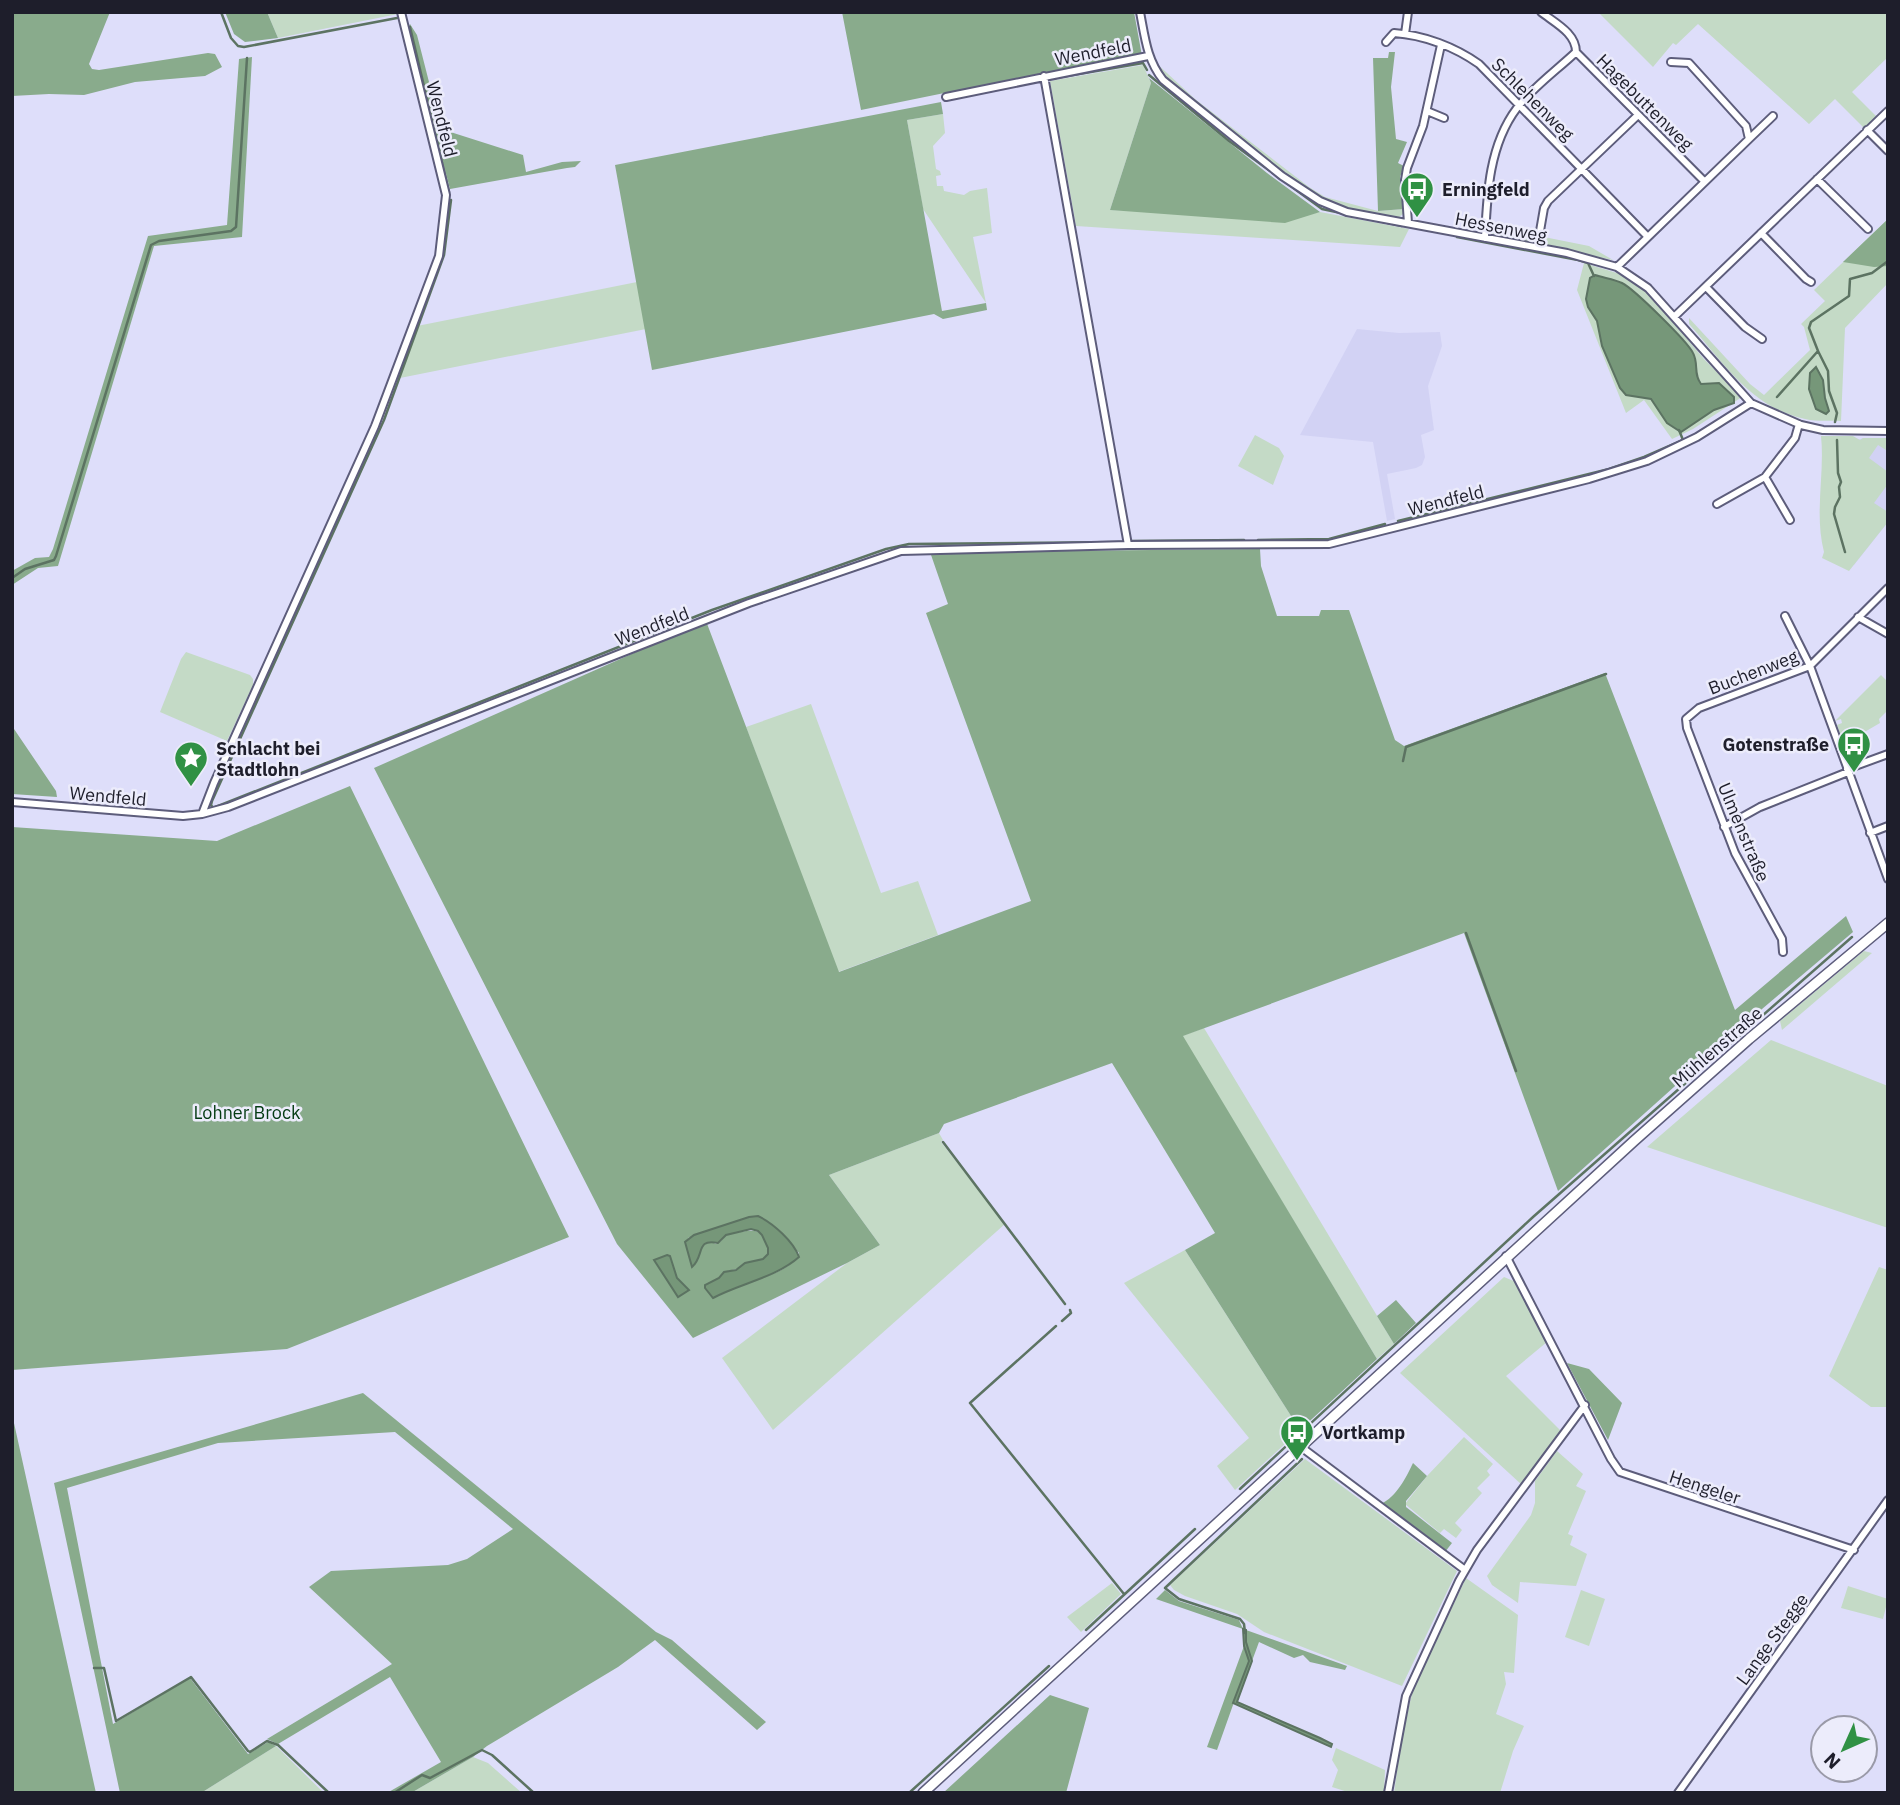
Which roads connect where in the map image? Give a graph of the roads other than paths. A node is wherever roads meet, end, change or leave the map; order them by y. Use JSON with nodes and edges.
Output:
{"nodes":[{"id":1,"x":401,"y":12,"type":"edge"},
{"id":2,"x":1140,"y":12,"type":"edge"},
{"id":3,"x":1408,"y":12,"type":"edge"},
{"id":4,"x":1541,"y":12,"type":"edge"},
{"id":5,"x":1405,"y":34,"type":"junction"},
{"id":6,"x":1386,"y":42,"type":"dead end"},
{"id":7,"x":1441,"y":45,"type":"junction"},
{"id":8,"x":1576,"y":52,"type":"junction"},
{"id":9,"x":1148,"y":56,"type":"junction"},
{"id":10,"x":1671,"y":62,"type":"dead end"},
{"id":11,"x":1044,"y":76,"type":"junction"},
{"id":12,"x":947,"y":97,"type":"dead end"},
{"id":13,"x":1520,"y":105,"type":"junction"},
{"id":14,"x":1427,"y":111,"type":"junction"},
{"id":15,"x":1888,"y":111,"type":"edge"},
{"id":16,"x":1637,"y":115,"type":"junction"},
{"id":17,"x":1773,"y":116,"type":"dead end"},
{"id":18,"x":1444,"y":118,"type":"dead end"},
{"id":19,"x":1867,"y":130,"type":"junction"},
{"id":20,"x":1749,"y":135,"type":"junction"},
{"id":21,"x":1888,"y":151,"type":"edge"},
{"id":22,"x":1582,"y":169,"type":"junction"},
{"id":23,"x":1817,"y":179,"type":"junction"},
{"id":24,"x":1405,"y":180,"type":"junction"},
{"id":25,"x":1704,"y":181,"type":"junction"},
{"id":26,"x":1425,"y":183,"type":"dead end"},
{"id":27,"x":1408,"y":223,"type":"junction"},
{"id":28,"x":1868,"y":229,"type":"dead end"},
{"id":29,"x":1539,"y":231,"type":"dead end"},
{"id":30,"x":1761,"y":233,"type":"junction"},
{"id":31,"x":1647,"y":236,"type":"junction"},
{"id":32,"x":1485,"y":238,"type":"junction"},
{"id":33,"x":1617,"y":267,"type":"junction"},
{"id":34,"x":1811,"y":282,"type":"dead end"},
{"id":35,"x":1706,"y":287,"type":"junction"},
{"id":36,"x":1674,"y":317,"type":"junction"},
{"id":37,"x":1762,"y":339,"type":"dead end"},
{"id":38,"x":1751,"y":402,"type":"junction"},
{"id":39,"x":1799,"y":424,"type":"junction"},
{"id":40,"x":1888,"y":431,"type":"edge"},
{"id":41,"x":1765,"y":477,"type":"junction"},
{"id":42,"x":1717,"y":504,"type":"dead end"},
{"id":43,"x":1790,"y":520,"type":"dead end"},
{"id":44,"x":1128,"y":545,"type":"junction"},
{"id":45,"x":1888,"y":588,"type":"edge"},
{"id":46,"x":1785,"y":616,"type":"dead end"},
{"id":47,"x":1858,"y":617,"type":"junction"},
{"id":48,"x":1888,"y":635,"type":"edge"},
{"id":49,"x":1810,"y":666,"type":"junction"},
{"id":50,"x":1686,"y":719,"type":"joint"},
{"id":51,"x":1888,"y":754,"type":"edge"},
{"id":52,"x":1848,"y":771,"type":"junction"},
{"id":53,"x":12,"y":802,"type":"edge"},
{"id":54,"x":202,"y":814,"type":"junction"},
{"id":55,"x":1888,"y":826,"type":"edge"},
{"id":56,"x":1724,"y":827,"type":"junction"},
{"id":57,"x":1870,"y":833,"type":"junction"},
{"id":58,"x":1888,"y":879,"type":"edge"},
{"id":59,"x":1888,"y":923,"type":"edge"},
{"id":60,"x":1783,"y":952,"type":"dead end"},
{"id":61,"x":1506,"y":1256,"type":"junction"},
{"id":62,"x":1585,"y":1405,"type":"junction"},
{"id":63,"x":1301,"y":1447,"type":"junction"},
{"id":64,"x":1888,"y":1500,"type":"edge"},
{"id":65,"x":1854,"y":1550,"type":"junction"},
{"id":66,"x":1465,"y":1570,"type":"junction"},
{"id":67,"x":923,"y":1793,"type":"edge"},
{"id":68,"x":1388,"y":1793,"type":"edge"},
{"id":69,"x":1678,"y":1793,"type":"edge"}],
"edges":[{"from":1,"to":54,"type":"street","name":"Wendfeld"},
{"from":2,"to":9,"type":"street","name":"Hessenweg"},
{"from":3,"to":5,"type":"street"},
{"from":4,"to":8,"type":"street","name":"Hagebuttenweg"},
{"from":5,"to":6,"type":"street"},
{"from":5,"to":7,"type":"street","name":"Schlehenweg"},
{"from":7,"to":13,"type":"street","name":"Schlehenweg"},
{"from":7,"to":14,"type":"street"},
{"from":8,"to":13,"type":"street"},
{"from":8,"to":16,"type":"street","name":"Hagebuttenweg"},
{"from":9,"to":11,"type":"street","name":"Wendfeld"},
{"from":9,"to":27,"type":"street","name":"Hessenweg"},
{"from":10,"to":20,"type":"street"},
{"from":11,"to":12,"type":"street","name":"Wendfeld"},
{"from":11,"to":44,"type":"street","name":"Wendfeld"},
{"from":13,"to":22,"type":"street","name":"Schlehenweg"},
{"from":13,"to":32,"type":"street"},
{"from":14,"to":18,"type":"street"},
{"from":14,"to":24,"type":"street"},
{"from":15,"to":19,"type":"street"},
{"from":16,"to":22,"type":"street"},
{"from":16,"to":25,"type":"street","name":"Hagebuttenweg"},
{"from":17,"to":20,"type":"street"},
{"from":19,"to":21,"type":"street"},
{"from":19,"to":23,"type":"street"},
{"from":20,"to":25,"type":"street"},
{"from":22,"to":29,"type":"street"},
{"from":22,"to":31,"type":"street","name":"Schlehenweg"},
{"from":23,"to":28,"type":"street"},
{"from":23,"to":30,"type":"street"},
{"from":24,"to":26,"type":"street"},
{"from":24,"to":27,"type":"street"},
{"from":25,"to":31,"type":"street"},
{"from":27,"to":32,"type":"street","name":"Hessenweg"},
{"from":30,"to":34,"type":"street"},
{"from":30,"to":35,"type":"street"},
{"from":31,"to":33,"type":"street"},
{"from":32,"to":33,"type":"street","name":"Hessenweg"},
{"from":33,"to":36,"type":"street","name":"Hessenweg"},
{"from":35,"to":36,"type":"street"},
{"from":35,"to":37,"type":"street"},
{"from":36,"to":38,"type":"street","name":"Hessenweg"},
{"from":38,"to":39,"type":"street","name":"Hessenweg"},
{"from":38,"to":44,"type":"street","name":"Wendfeld"},
{"from":39,"to":40,"type":"street","name":"Hessenweg"},
{"from":39,"to":41,"type":"street"},
{"from":41,"to":42,"type":"street"},
{"from":41,"to":43,"type":"street"},
{"from":44,"to":54,"type":"street","name":"Wendfeld"},
{"from":45,"to":47,"type":"street","name":"Buchenweg"},
{"from":46,"to":49,"type":"street"},
{"from":47,"to":48,"type":"street"},
{"from":47,"to":49,"type":"street","name":"Buchenweg"},
{"from":49,"to":50,"type":"street","name":"Buchenweg"},
{"from":49,"to":52,"type":"street"},
{"from":50,"to":56,"type":"street","name":"Ulmenstraße"},
{"from":51,"to":52,"type":"street"},
{"from":52,"to":56,"type":"street"},
{"from":52,"to":57,"type":"street"},
{"from":53,"to":54,"type":"street","name":"Wendfeld"},
{"from":55,"to":57,"type":"street"},
{"from":56,"to":60,"type":"street","name":"Ulmenstraße"},
{"from":57,"to":58,"type":"street"},
{"from":59,"to":61,"type":"main road","name":"Mühlenstraße"},
{"from":61,"to":62,"type":"street","name":"Hengeler"},
{"from":61,"to":63,"type":"main road","name":"Mühlenstraße"},
{"from":62,"to":65,"type":"street","name":"Hengeler"},
{"from":62,"to":66,"type":"street"},
{"from":63,"to":66,"type":"street"},
{"from":63,"to":67,"type":"main road","name":"Mühlenstraße"},
{"from":64,"to":65,"type":"street","name":"Lange Stegge"},
{"from":65,"to":69,"type":"street","name":"Lange Stegge"},
{"from":66,"to":68,"type":"street"}]}
